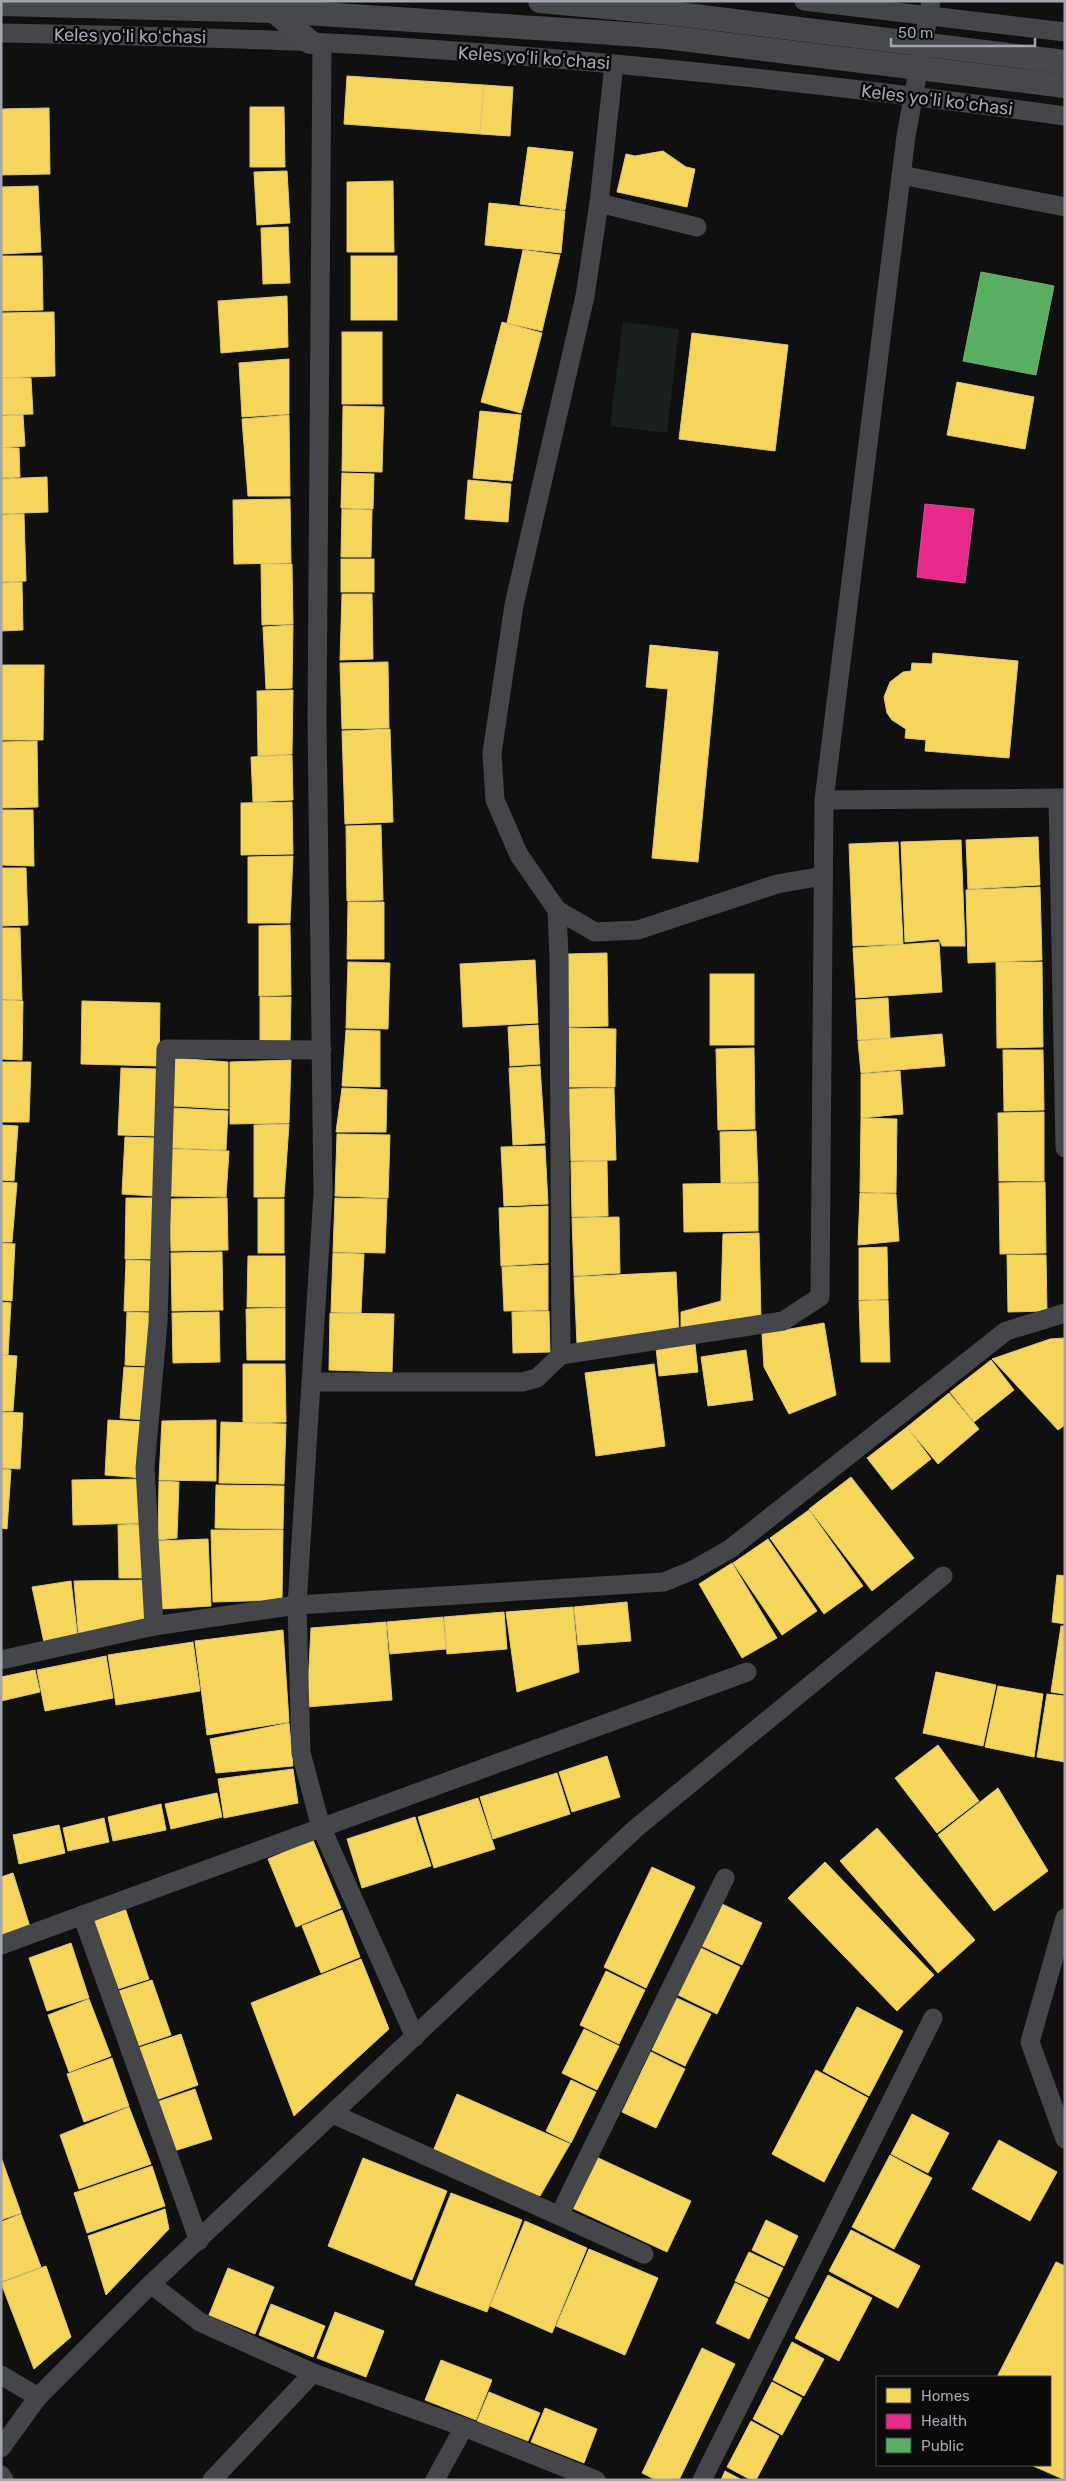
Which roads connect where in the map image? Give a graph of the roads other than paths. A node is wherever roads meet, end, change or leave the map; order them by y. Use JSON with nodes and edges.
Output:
{"nodes":[{"id":1,"x":540,"y":1,"type":"edge"},
{"id":2,"x":804,"y":1,"type":"edge"},
{"id":3,"x":1,"y":4,"type":"edge"},
{"id":4,"x":930,"y":8,"type":"edge"},
{"id":5,"x":274,"y":11,"type":"junction"},
{"id":6,"x":1065,"y":32,"type":"edge"},
{"id":7,"x":1,"y":33,"type":"edge"},
{"id":8,"x":316,"y":42,"type":"junction"},
{"id":9,"x":924,"y":44,"type":"junction"},
{"id":10,"x":1065,"y":62,"type":"edge"},
{"id":11,"x":614,"y":64,"type":"junction"},
{"id":12,"x":919,"y":68,"type":"junction"},
{"id":13,"x":1065,"y":86,"type":"edge"},
{"id":14,"x":914,"y":96,"type":"junction"},
{"id":15,"x":1065,"y":116,"type":"edge"},
{"id":16,"x":901,"y":175,"type":"junction"},
{"id":17,"x":599,"y":203,"type":"junction"},
{"id":18,"x":1065,"y":207,"type":"edge"},
{"id":19,"x":696,"y":227,"type":"dead end"},
{"id":20,"x":1062,"y":798,"type":"edge"},
{"id":21,"x":824,"y":800,"type":"junction"},
{"id":22,"x":823,"y":876,"type":"junction"},
{"id":23,"x":557,"y":910,"type":"junction"},
{"id":24,"x":322,"y":1050,"type":"junction"},
{"id":25,"x":1065,"y":1148,"type":"edge"},
{"id":26,"x":1065,"y":1313,"type":"edge"},
{"id":27,"x":561,"y":1355,"type":"junction"},
{"id":28,"x":311,"y":1382,"type":"junction"},
{"id":29,"x":943,"y":1576,"type":"dead end"},
{"id":30,"x":297,"y":1605,"type":"junction"},
{"id":31,"x":154,"y":1626,"type":"junction"},
{"id":32,"x":1,"y":1660,"type":"edge"},
{"id":33,"x":747,"y":1672,"type":"dead end"},
{"id":34,"x":321,"y":1827,"type":"junction"},
{"id":35,"x":725,"y":1878,"type":"dead end"},
{"id":36,"x":82,"y":1915,"type":"junction"},
{"id":37,"x":1065,"y":1918,"type":"edge"},
{"id":38,"x":1,"y":1945,"type":"edge"},
{"id":39,"x":933,"y":2018,"type":"dead end"},
{"id":40,"x":415,"y":2037,"type":"junction"},
{"id":41,"x":334,"y":2114,"type":"junction"},
{"id":42,"x":1065,"y":2138,"type":"edge"},
{"id":43,"x":560,"y":2214,"type":"junction"},
{"id":44,"x":198,"y":2241,"type":"junction"},
{"id":45,"x":644,"y":2254,"type":"dead end"},
{"id":46,"x":151,"y":2284,"type":"junction"},
{"id":47,"x":314,"y":2373,"type":"junction"},
{"id":48,"x":1,"y":2375,"type":"edge"},
{"id":49,"x":38,"y":2396,"type":"junction"},
{"id":50,"x":464,"y":2427,"type":"junction"},
{"id":51,"x":1,"y":2448,"type":"edge"},
{"id":52,"x":1,"y":2475,"type":"edge"},
{"id":53,"x":4,"y":2480,"type":"edge"},
{"id":54,"x":212,"y":2480,"type":"edge"},
{"id":55,"x":435,"y":2480,"type":"edge"},
{"id":56,"x":596,"y":2480,"type":"edge"},
{"id":57,"x":702,"y":2480,"type":"edge"}],
"edges":[{"from":1,"to":9,"type":"main road"},
{"from":2,"to":4,"type":"street"},
{"from":3,"to":5,"type":"main road","name":"Keles yoʻli koʻchasi"},
{"from":4,"to":6,"type":"street"},
{"from":4,"to":9,"type":"street"},
{"from":5,"to":8,"type":"main road"},
{"from":5,"to":12,"type":"main road","name":"Keles yoʻli koʻchasi"},
{"from":7,"to":8,"type":"street","name":"Keles yoʻli koʻchasi"},
{"from":8,"to":11,"type":"street","name":"Keles yoʻli koʻchasi"},
{"from":8,"to":24,"type":"street"},
{"from":9,"to":10,"type":"main road"},
{"from":9,"to":12,"type":"street"},
{"from":11,"to":14,"type":"street","name":"Keles yoʻli koʻchasi"},
{"from":11,"to":17,"type":"street"},
{"from":12,"to":13,"type":"main road","name":"Keles yoʻli koʻchasi"},
{"from":12,"to":14,"type":"street"},
{"from":14,"to":15,"type":"street","name":"Keles yoʻli koʻchasi"},
{"from":14,"to":16,"type":"street"},
{"from":16,"to":18,"type":"street"},
{"from":16,"to":21,"type":"street"},
{"from":17,"to":19,"type":"street"},
{"from":17,"to":23,"type":"street"},
{"from":20,"to":21,"type":"street"},
{"from":20,"to":25,"type":"street"},
{"from":21,"to":22,"type":"street"},
{"from":22,"to":23,"type":"street"},
{"from":22,"to":27,"type":"street"},
{"from":23,"to":27,"type":"street"},
{"from":24,"to":28,"type":"street"},
{"from":24,"to":31,"type":"street"},
{"from":26,"to":30,"type":"street"},
{"from":27,"to":28,"type":"street"},
{"from":28,"to":30,"type":"street"},
{"from":29,"to":40,"type":"street"},
{"from":30,"to":31,"type":"street"},
{"from":30,"to":34,"type":"street"},
{"from":31,"to":32,"type":"street"},
{"from":33,"to":34,"type":"street"},
{"from":34,"to":36,"type":"street"},
{"from":34,"to":40,"type":"street"},
{"from":35,"to":43,"type":"street"},
{"from":36,"to":38,"type":"street"},
{"from":36,"to":44,"type":"street"},
{"from":37,"to":42,"type":"street"},
{"from":39,"to":57,"type":"street"},
{"from":40,"to":41,"type":"street"},
{"from":41,"to":43,"type":"street"},
{"from":41,"to":44,"type":"street"},
{"from":43,"to":45,"type":"street"},
{"from":44,"to":46,"type":"street"},
{"from":46,"to":47,"type":"street"},
{"from":46,"to":49,"type":"street"},
{"from":47,"to":50,"type":"street"},
{"from":47,"to":54,"type":"street"},
{"from":48,"to":49,"type":"street"},
{"from":49,"to":51,"type":"street"},
{"from":50,"to":55,"type":"street"},
{"from":50,"to":56,"type":"street"},
{"from":52,"to":53,"type":"street"}]}
